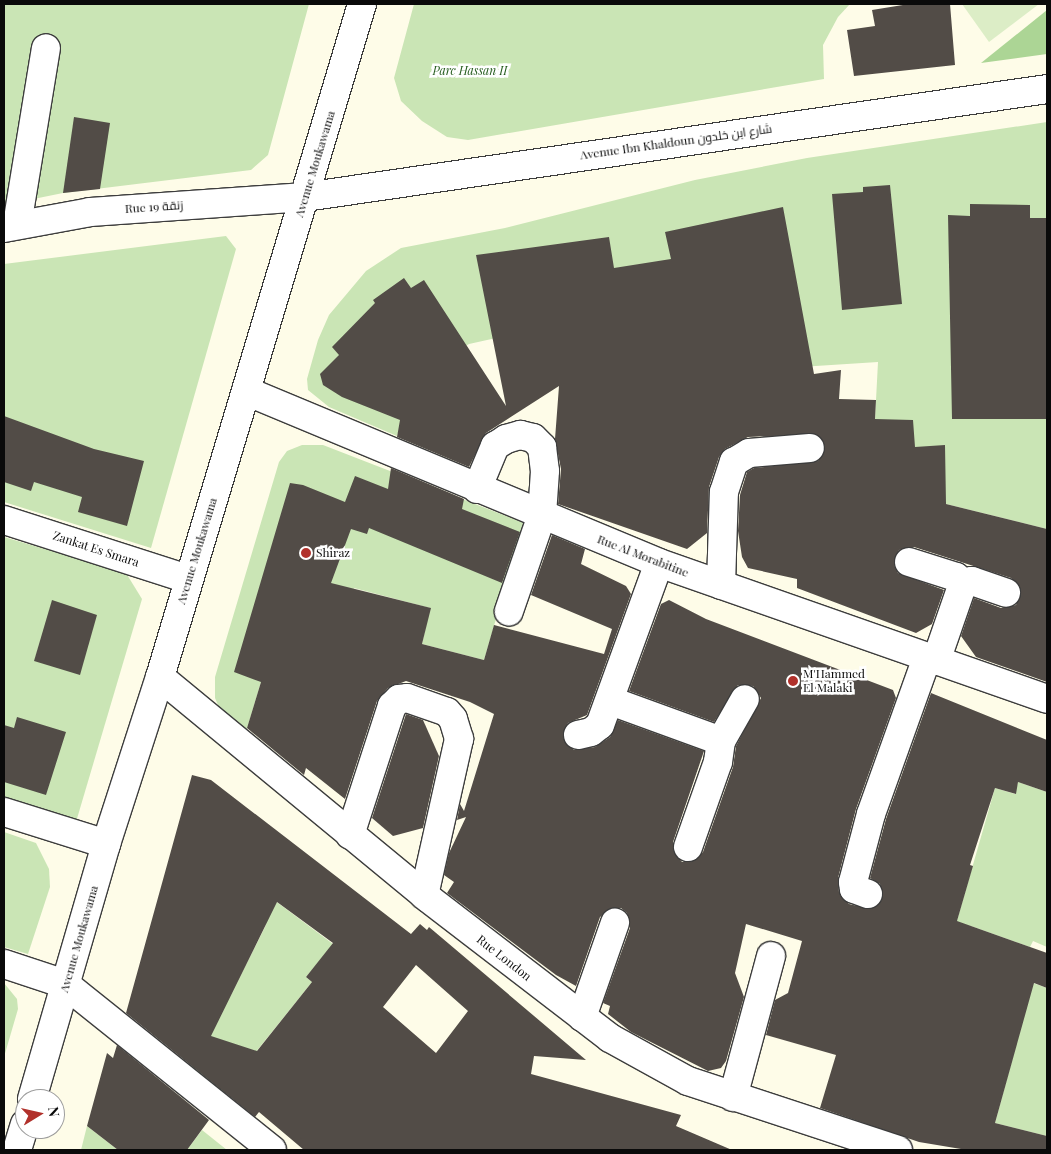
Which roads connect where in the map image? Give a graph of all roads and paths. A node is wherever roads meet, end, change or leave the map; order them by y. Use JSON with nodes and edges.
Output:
{"nodes":[{"id":1,"x":362,"y":4,"type":"edge"},
{"id":2,"x":46,"y":48,"type":"dead end"},
{"id":3,"x":1047,"y":89,"type":"edge"},
{"id":4,"x":305,"y":197,"type":"junction"},
{"id":5,"x":10,"y":226,"type":"edge"},
{"id":6,"x":246,"y":391,"type":"junction"},
{"id":7,"x":810,"y":448,"type":"dead end"},
{"id":8,"x":478,"y":489,"type":"junction"},
{"id":9,"x":542,"y":515,"type":"junction"},
{"id":10,"x":4,"y":520,"type":"edge"},
{"id":11,"x":909,"y":562,"type":"dead end"},
{"id":12,"x":660,"y":563,"type":"junction"},
{"id":13,"x":188,"y":578,"type":"junction"},
{"id":14,"x":963,"y":583,"type":"junction"},
{"id":15,"x":721,"y":585,"type":"junction"},
{"id":16,"x":1006,"y":593,"type":"dead end"},
{"id":17,"x":509,"y":611,"type":"dead end"},
{"id":18,"x":931,"y":659,"type":"junction"},
{"id":19,"x":160,"y":677,"type":"junction"},
{"id":20,"x":1047,"y":699,"type":"edge"},
{"id":21,"x":745,"y":700,"type":"dead end"},
{"id":22,"x":611,"y":701,"type":"junction"},
{"id":23,"x":578,"y":734,"type":"dead end"},
{"id":24,"x":721,"y":741,"type":"junction"},
{"id":25,"x":4,"y":812,"type":"edge"},
{"id":26,"x":350,"y":835,"type":"junction"},
{"id":27,"x":106,"y":844,"type":"junction"},
{"id":28,"x":688,"y":847,"type":"dead end"},
{"id":29,"x":868,"y":894,"type":"dead end"},
{"id":30,"x":424,"y":895,"type":"junction"},
{"id":31,"x":615,"y":923,"type":"dead end"},
{"id":32,"x":771,"y":956,"type":"dead end"},
{"id":33,"x":4,"y":964,"type":"edge"},
{"id":34,"x":65,"y":984,"type":"junction"},
{"id":35,"x":582,"y":1017,"type":"junction"},
{"id":36,"x":35,"y":1089,"type":"edge"},
{"id":37,"x":733,"y":1097,"type":"junction"},
{"id":38,"x":272,"y":1150,"type":"edge"},
{"id":39,"x":898,"y":1150,"type":"edge"}],
"edges":[{"from":1,"to":4,"type":"street","name":"Avenue Moukawama"},
{"from":2,"to":5,"type":"street"},
{"from":3,"to":4,"type":"street","name":"Avenue Ibn Khaldoun شارع ابن خلدون"},
{"from":4,"to":5,"type":"street","name":"Rue 19 زنقة"},
{"from":4,"to":6,"type":"street","name":"Avenue Moukawama"},
{"from":6,"to":8,"type":"street","name":"Rue Al Morabitine"},
{"from":6,"to":13,"type":"street","name":"Avenue Moukawama"},
{"from":7,"to":15,"type":"street"},
{"from":8,"to":9,"type":"street","name":"Rue Al Morabitine"},
{"from":8,"to":9,"type":"street"},
{"from":9,"to":12,"type":"street","name":"Rue Al Morabitine"},
{"from":9,"to":17,"type":"street"},
{"from":10,"to":13,"type":"street","name":"Zankat Es Smara"},
{"from":11,"to":14,"type":"street"},
{"from":12,"to":15,"type":"street","name":"Rue Al Morabitine"},
{"from":12,"to":22,"type":"street"},
{"from":13,"to":19,"type":"street","name":"Avenue Moukawama"},
{"from":14,"to":16,"type":"street"},
{"from":14,"to":18,"type":"street"},
{"from":15,"to":18,"type":"street","name":"Rue Al Morabitine"},
{"from":18,"to":20,"type":"street","name":"Rue Al Morabitine"},
{"from":18,"to":29,"type":"street"},
{"from":19,"to":26,"type":"street","name":"Rue London"},
{"from":19,"to":27,"type":"street","name":"Avenue Moukawama"},
{"from":21,"to":24,"type":"street"},
{"from":22,"to":23,"type":"street"},
{"from":22,"to":24,"type":"street"},
{"from":24,"to":28,"type":"street"},
{"from":25,"to":27,"type":"street"},
{"from":26,"to":30,"type":"street","name":"Rue London"},
{"from":26,"to":30,"type":"street"},
{"from":27,"to":34,"type":"street","name":"Avenue Moukawama"},
{"from":30,"to":35,"type":"street","name":"Rue London"},
{"from":31,"to":35,"type":"street"},
{"from":32,"to":37,"type":"street"},
{"from":33,"to":34,"type":"street"},
{"from":34,"to":36,"type":"street","name":"Avenue Moukawama"},
{"from":34,"to":38,"type":"street"},
{"from":35,"to":37,"type":"street","name":"Rue London"},
{"from":37,"to":39,"type":"street","name":"Rue London"}]}
